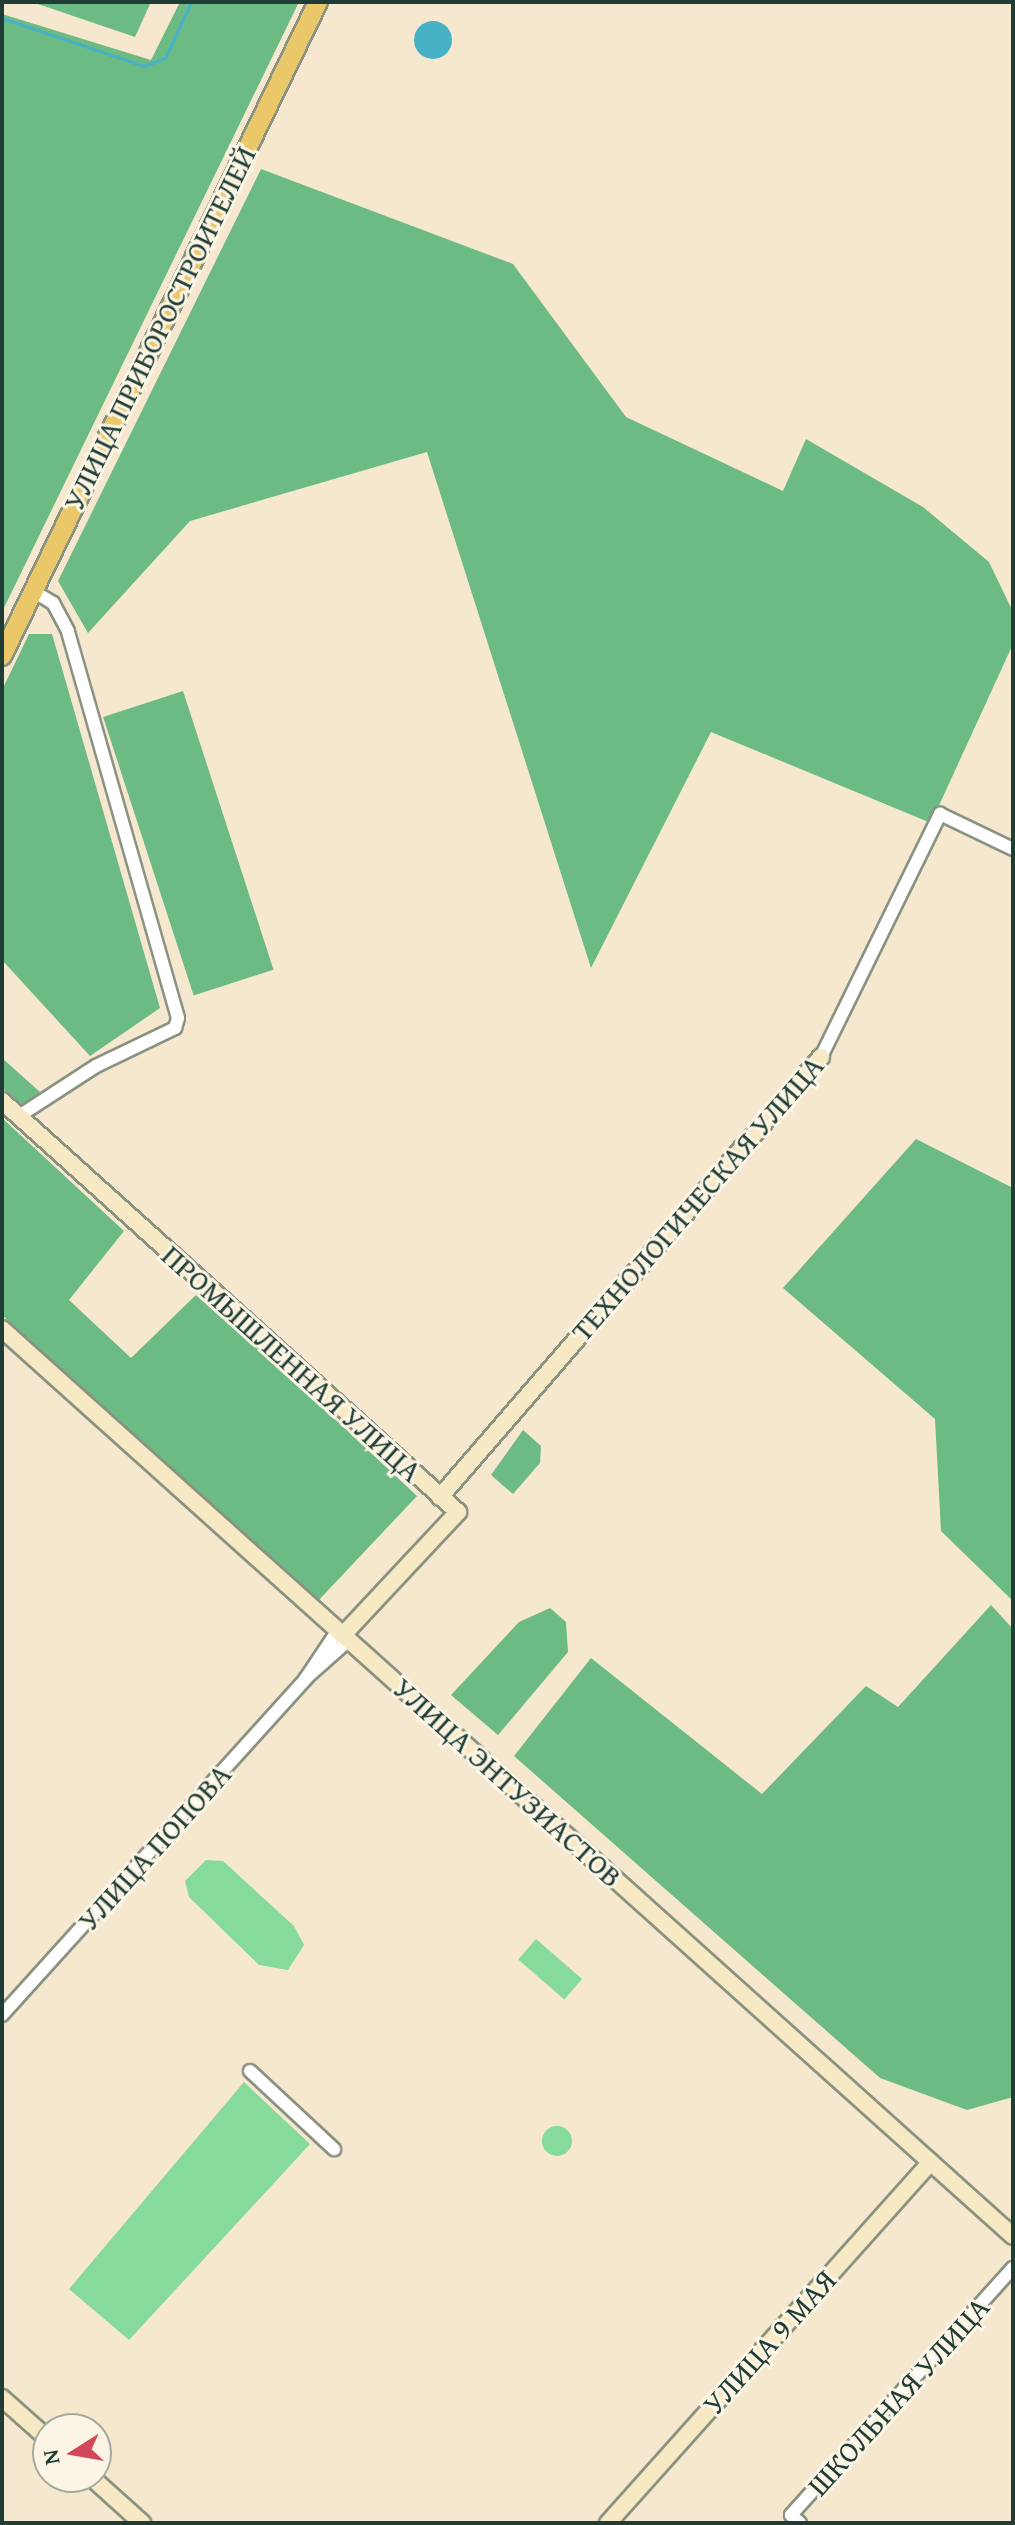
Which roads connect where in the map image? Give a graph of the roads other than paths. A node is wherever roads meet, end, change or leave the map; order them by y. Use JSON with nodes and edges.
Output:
{"nodes":[{"id":1,"x":318,"y":2,"type":"edge"},
{"id":2,"x":33,"y":591,"type":"junction"},
{"id":3,"x":2,"y":656,"type":"edge"},
{"id":4,"x":1013,"y":849,"type":"edge"},
{"id":5,"x":821,"y":1057,"type":"joint"},
{"id":6,"x":2,"y":1101,"type":"edge"},
{"id":7,"x":19,"y":1116,"type":"junction"},
{"id":8,"x":2,"y":1329,"type":"edge"},
{"id":9,"x":440,"y":1497,"type":"junction"},
{"id":10,"x":344,"y":1635,"type":"junction"},
{"id":11,"x":2,"y":2015,"type":"edge"},
{"id":12,"x":250,"y":2071,"type":"dead end"},
{"id":13,"x":334,"y":2149,"type":"dead end"},
{"id":14,"x":931,"y":2162,"type":"junction"},
{"id":15,"x":1013,"y":2236,"type":"edge"},
{"id":16,"x":1013,"y":2268,"type":"edge"},
{"id":17,"x":2,"y":2398,"type":"edge"},
{"id":18,"x":32,"y":2425,"type":"edge"},
{"id":19,"x":109,"y":2493,"type":"edge"},
{"id":20,"x":142,"y":2523,"type":"edge"},
{"id":21,"x":608,"y":2523,"type":"edge"},
{"id":22,"x":800,"y":2523,"type":"edge"}],
"edges":[{"from":1,"to":2,"type":"main road","name":"УЛИЦА ПРИБОРОСТРОИТЕЛЕЙ"},
{"from":2,"to":3,"type":"main road","name":"УЛИЦА ПРИБОРОСТРОИТЕЛЕЙ"},
{"from":2,"to":7,"type":"street"},
{"from":4,"to":5,"type":"street","name":"ТЕХНОЛОГИЧЕСКАЯ УЛИЦА"},
{"from":5,"to":9,"type":"street","name":"ТЕХНОЛОГИЧЕСКАЯ УЛИЦА"},
{"from":6,"to":7,"type":"street","name":"ПРОМЫШЛЕННАЯ УЛИЦА"},
{"from":7,"to":9,"type":"street","name":"ПРОМЫШЛЕННАЯ УЛИЦА"},
{"from":8,"to":10,"type":"street","name":"УЛИЦА ЭНТУЗИАСТОВ"},
{"from":9,"to":10,"type":"street","name":"ПРОМЫШЛЕННАЯ УЛИЦА"},
{"from":10,"to":11,"type":"street","name":"УЛИЦА ПОПОВА"},
{"from":10,"to":14,"type":"street","name":"УЛИЦА ЭНТУЗИАСТОВ"},
{"from":12,"to":13,"type":"street"},
{"from":14,"to":15,"type":"street","name":"УЛИЦА ЭНТУЗИАСТОВ"},
{"from":14,"to":21,"type":"street","name":"УЛИЦА 9 МАЯ"},
{"from":16,"to":22,"type":"street","name":"ШКОЛЬНАЯ УЛИЦА"},
{"from":17,"to":18,"type":"street"},
{"from":19,"to":20,"type":"street"}]}
